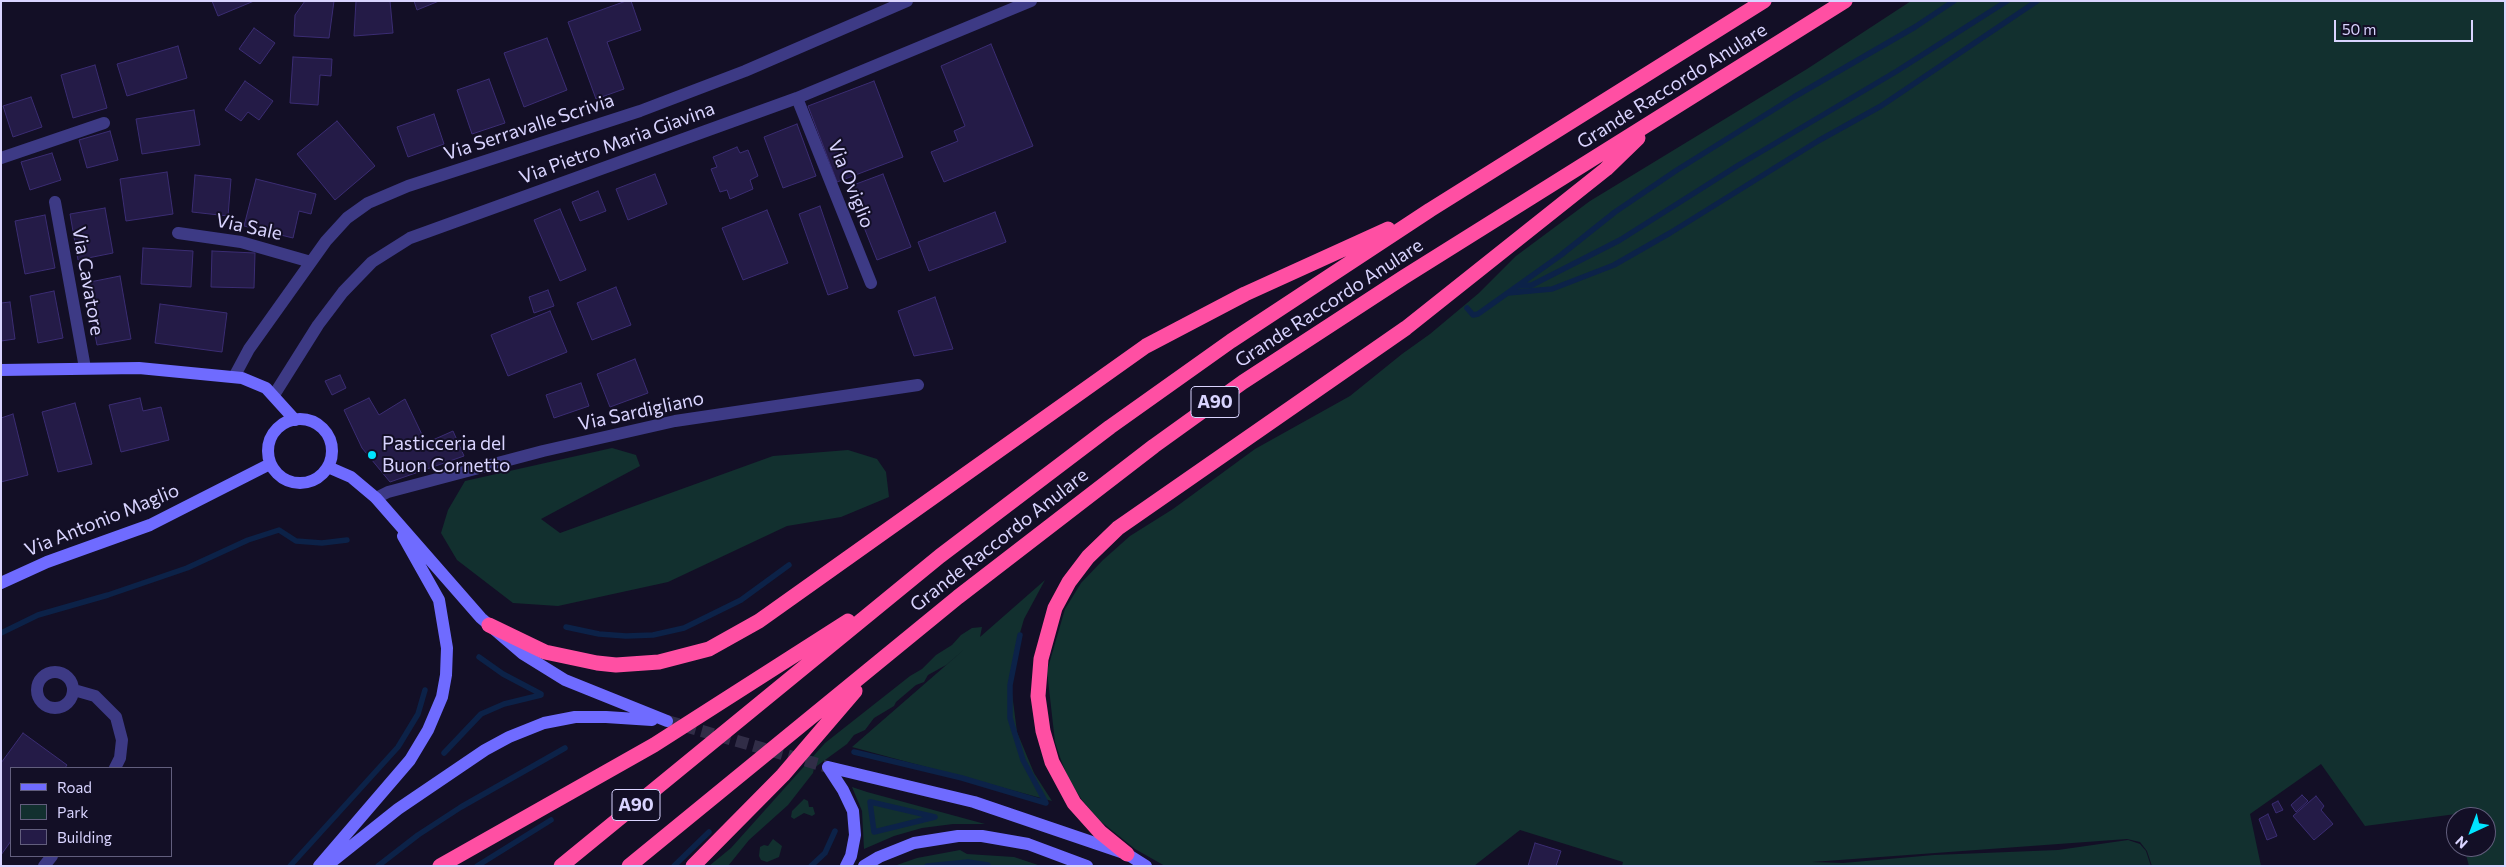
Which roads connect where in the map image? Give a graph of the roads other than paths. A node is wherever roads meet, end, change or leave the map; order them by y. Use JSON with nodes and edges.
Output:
{"nodes":[{"id":1,"x":907,"y":1,"type":"edge"},
{"id":2,"x":1031,"y":1,"type":"edge"},
{"id":3,"x":1764,"y":1,"type":"edge"},
{"id":4,"x":1845,"y":1,"type":"edge"},
{"id":5,"x":797,"y":98,"type":"junction"},
{"id":6,"x":1654,"y":121,"type":"junction"},
{"id":7,"x":104,"y":123,"type":"dead end"},
{"id":8,"x":1,"y":158,"type":"edge"},
{"id":9,"x":55,"y":202,"type":"dead end"},
{"id":10,"x":1430,"y":210,"type":"junction"},
{"id":11,"x":178,"y":233,"type":"dead end"},
{"id":12,"x":311,"y":262,"type":"junction"},
{"id":13,"x":871,"y":283,"type":"dead end"},
{"id":14,"x":84,"y":368,"type":"junction"},
{"id":15,"x":1,"y":370,"type":"edge"},
{"id":16,"x":234,"y":377,"type":"junction"},
{"id":17,"x":918,"y":385,"type":"dead end"},
{"id":18,"x":274,"y":395,"type":"junction"},
{"id":19,"x":295,"y":420,"type":"junction"},
{"id":20,"x":270,"y":464,"type":"junction"},
{"id":21,"x":328,"y":467,"type":"junction"},
{"id":22,"x":376,"y":498,"type":"junction"},
{"id":23,"x":388,"y":512,"type":"junction"},
{"id":24,"x":1,"y":583,"type":"edge"},
{"id":25,"x":904,"y":585,"type":"junction"},
{"id":26,"x":489,"y":626,"type":"junction"},
{"id":27,"x":885,"y":658,"type":"junction"},
{"id":28,"x":74,"y":690,"type":"dead end"},
{"id":29,"x":116,"y":767,"type":"edge"},
{"id":30,"x":1126,"y":854,"type":"junction"},
{"id":31,"x":319,"y":866,"type":"edge"},
{"id":32,"x":327,"y":866,"type":"edge"},
{"id":33,"x":440,"y":866,"type":"edge"},
{"id":34,"x":561,"y":866,"type":"edge"},
{"id":35,"x":629,"y":866,"type":"edge"},
{"id":36,"x":693,"y":866,"type":"edge"},
{"id":37,"x":846,"y":866,"type":"edge"},
{"id":38,"x":864,"y":866,"type":"edge"},
{"id":39,"x":1087,"y":866,"type":"edge"},
{"id":40,"x":1146,"y":866,"type":"edge"}],
"edges":[{"from":1,"to":12,"type":"street","name":"Via Serravalle Scrivia"},
{"from":2,"to":5,"type":"street","name":"Via Pietro Maria Giavina"},
{"from":3,"to":10,"type":"highway","name":"Grande Raccordo Anulare","number":"A90"},
{"from":4,"to":6,"type":"highway","name":"Grande Raccordo Anulare","number":"A90"},
{"from":5,"to":13,"type":"street","name":"Via Oviglio"},
{"from":5,"to":18,"type":"street","name":"Via Pietro Maria Giavina"},
{"from":6,"to":27,"type":"highway","name":"Grande Raccordo Anulare","number":"A90"},
{"from":6,"to":30,"type":"highway"},
{"from":7,"to":8,"type":"street"},
{"from":9,"to":14,"type":"street","name":"Via Cavatore"},
{"from":10,"to":25,"type":"highway","name":"Grande Raccordo Anulare","number":"A90"},
{"from":10,"to":26,"type":"highway"},
{"from":11,"to":12,"type":"street","name":"Via Sale"},
{"from":12,"to":16,"type":"street","name":"Via Serravalle Scrivia"},
{"from":14,"to":15,"type":"street"},
{"from":14,"to":16,"type":"street"},
{"from":16,"to":18,"type":"street"},
{"from":17,"to":22,"type":"street","name":"Via Sardigliano"},
{"from":18,"to":19,"type":"street"},
{"from":19,"to":20,"type":"street"},
{"from":19,"to":21,"type":"street"},
{"from":20,"to":21,"type":"street"},
{"from":20,"to":24,"type":"street","name":"Via Antonio Maglio"},
{"from":21,"to":22,"type":"street"},
{"from":22,"to":23,"type":"street"},
{"from":23,"to":26,"type":"street"},
{"from":23,"to":31,"type":"street"},
{"from":25,"to":33,"type":"highway"},
{"from":25,"to":34,"type":"highway","name":"Grande Raccordo Anulare","number":"A90"},
{"from":26,"to":32,"type":"street"},
{"from":27,"to":35,"type":"highway","name":"Grande Raccordo Anulare","number":"A90"},
{"from":27,"to":36,"type":"highway"},
{"from":28,"to":29,"type":"street"},
{"from":30,"to":37,"type":"street"},
{"from":30,"to":40,"type":"street"},
{"from":38,"to":39,"type":"street"}]}
